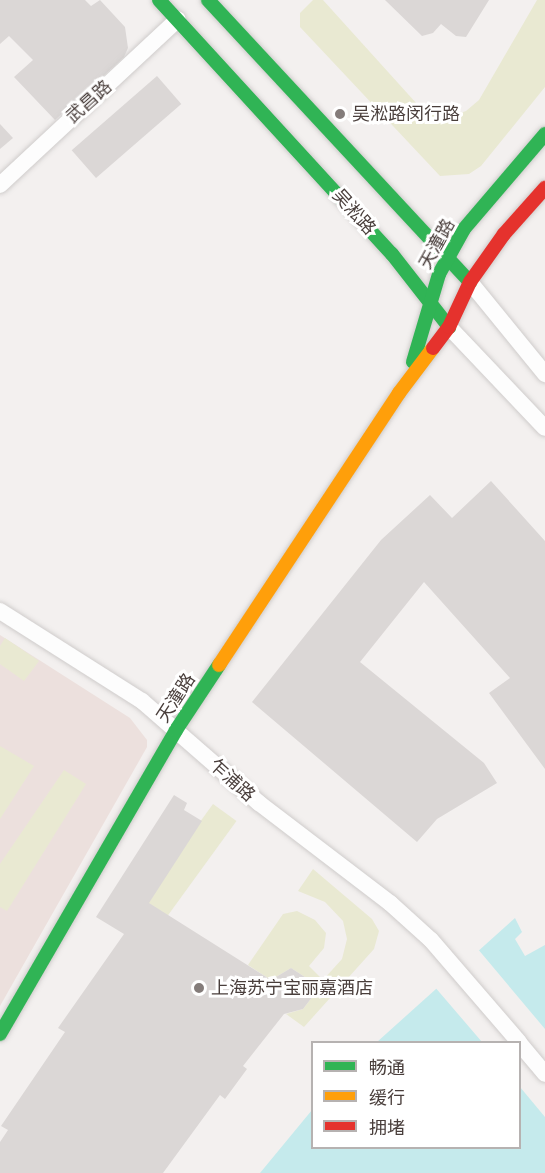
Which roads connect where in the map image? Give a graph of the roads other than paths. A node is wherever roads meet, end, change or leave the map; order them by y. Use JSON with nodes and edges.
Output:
{"nodes":[{"id":1,"x":159,"y":0,"type":"edge"},
{"id":2,"x":208,"y":0,"type":"edge"},
{"id":3,"x":178,"y":19,"type":"junction"},
{"id":4,"x":545,"y":134,"type":"edge"},
{"id":5,"x":0,"y":185,"type":"edge"},
{"id":6,"x":545,"y":188,"type":"edge"},
{"id":7,"x":449,"y":258,"type":"junction"},
{"id":8,"x":470,"y":282,"type":"junction"},
{"id":9,"x":430,"y":305,"type":"junction"},
{"id":10,"x":449,"y":327,"type":"junction"},
{"id":11,"x":545,"y":374,"type":"edge"},
{"id":12,"x":399,"y":393,"type":"junction"},
{"id":13,"x":545,"y":428,"type":"edge"},
{"id":14,"x":0,"y":611,"type":"edge"},
{"id":15,"x":176,"y":730,"type":"junction"},
{"id":16,"x":0,"y":1034,"type":"edge"},
{"id":17,"x":517,"y":1041,"type":"edge"},
{"id":18,"x":521,"y":1045,"type":"edge"},
{"id":19,"x":545,"y":1074,"type":"edge"}],
"edges":[{"from":1,"to":3,"type":"main road","name":"吴淞路"},
{"from":2,"to":7,"type":"main road","name":"吴淞路"},
{"from":3,"to":5,"type":"street","name":"武昌路"},
{"from":3,"to":9,"type":"main road","name":"吴淞路"},
{"from":4,"to":7,"type":"main road","name":"天潼路"},
{"from":6,"to":8,"type":"main road","name":"天潼路"},
{"from":7,"to":8,"type":"main road","name":"吴淞路"},
{"from":7,"to":9,"type":"main road","name":"天潼路"},
{"from":8,"to":10,"type":"main road","name":"天潼路"},
{"from":8,"to":11,"type":"street","name":"吴淞路"},
{"from":9,"to":10,"type":"main road","name":"吴淞路"},
{"from":9,"to":12,"type":"main road","name":"天潼路"},
{"from":10,"to":12,"type":"main road","name":"天潼路"},
{"from":10,"to":13,"type":"street","name":"吴淞路"},
{"from":12,"to":15,"type":"main road","name":"天潼路"},
{"from":14,"to":15,"type":"street","name":"乍浦路"},
{"from":15,"to":16,"type":"main road","name":"天潼路"},
{"from":15,"to":17,"type":"street","name":"乍浦路"},
{"from":18,"to":19,"type":"street","name":"乍浦路"}]}
